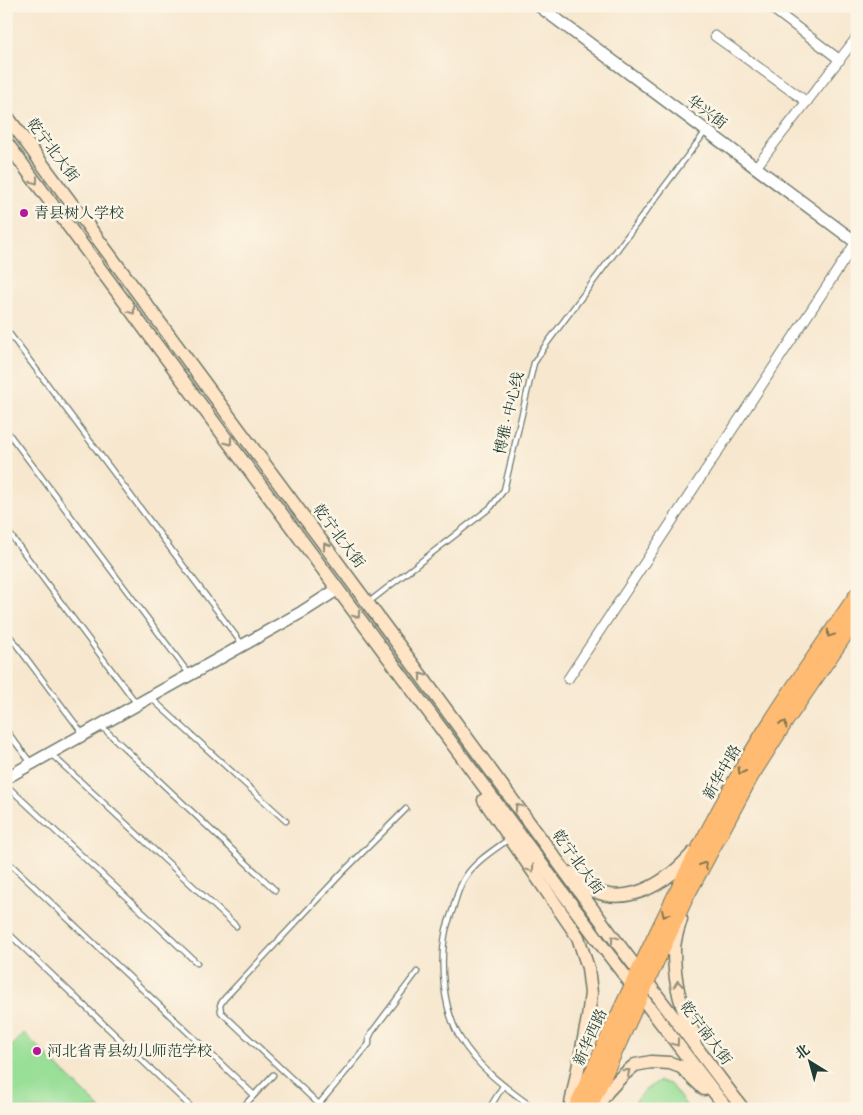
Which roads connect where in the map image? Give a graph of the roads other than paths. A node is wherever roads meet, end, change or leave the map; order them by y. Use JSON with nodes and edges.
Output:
{"nodes":[{"id":1,"x":539,"y":6,"type":"edge"},
{"id":2,"x":769,"y":6,"type":"edge"},
{"id":3,"x":715,"y":36,"type":"dead end"},
{"id":4,"x":857,"y":38,"type":"edge"},
{"id":5,"x":840,"y":60,"type":"junction"},
{"id":6,"x":806,"y":102,"type":"junction"},
{"id":7,"x":6,"y":115,"type":"edge"},
{"id":8,"x":706,"y":131,"type":"junction"},
{"id":9,"x":6,"y":142,"type":"edge"},
{"id":10,"x":756,"y":167,"type":"junction"},
{"id":11,"x":856,"y":242,"type":"edge"},
{"id":12,"x":6,"y":329,"type":"edge"},
{"id":13,"x":6,"y":430,"type":"edge"},
{"id":14,"x":6,"y":529,"type":"edge"},
{"id":15,"x":338,"y":589,"type":"junction"},
{"id":16,"x":857,"y":594,"type":"edge"},
{"id":17,"x":368,"y":603,"type":"junction"},
{"id":18,"x":857,"y":618,"type":"edge"},
{"id":19,"x":6,"y":631,"type":"edge"},
{"id":20,"x":243,"y":645,"type":"junction"},
{"id":21,"x":190,"y":675,"type":"junction"},
{"id":22,"x":568,"y":678,"type":"dead end"},
{"id":23,"x":150,"y":697,"type":"junction"},
{"id":24,"x":137,"y":704,"type":"junction"},
{"id":25,"x":100,"y":726,"type":"junction"},
{"id":26,"x":6,"y":730,"type":"edge"},
{"id":27,"x":84,"y":734,"type":"junction"},
{"id":28,"x":50,"y":753,"type":"junction"},
{"id":29,"x":460,"y":754,"type":"junction"},
{"id":30,"x":31,"y":764,"type":"junction"},
{"id":31,"x":6,"y":778,"type":"edge"},
{"id":32,"x":6,"y":785,"type":"edge"},
{"id":33,"x":406,"y":809,"type":"dead end"},
{"id":34,"x":286,"y":821,"type":"dead end"},
{"id":35,"x":536,"y":831,"type":"junction"},
{"id":36,"x":510,"y":838,"type":"junction"},
{"id":37,"x":702,"y":843,"type":"junction"},
{"id":38,"x":6,"y":860,"type":"edge"},
{"id":39,"x":275,"y":890,"type":"dead end"},
{"id":40,"x":686,"y":898,"type":"junction"},
{"id":41,"x":236,"y":926,"type":"dead end"},
{"id":42,"x":6,"y":931,"type":"edge"},
{"id":43,"x":197,"y":963,"type":"dead end"},
{"id":44,"x":417,"y":972,"type":"dead end"},
{"id":45,"x":640,"y":983,"type":"junction"},
{"id":46,"x":273,"y":1076,"type":"dead end"},
{"id":47,"x":718,"y":1076,"type":"junction"},
{"id":48,"x":503,"y":1086,"type":"junction"},
{"id":49,"x":254,"y":1095,"type":"junction"},
{"id":50,"x":319,"y":1104,"type":"junction"},
{"id":51,"x":725,"y":1106,"type":"edge"},
{"id":52,"x":194,"y":1109,"type":"edge"},
{"id":53,"x":241,"y":1109,"type":"edge"},
{"id":54,"x":324,"y":1109,"type":"edge"},
{"id":55,"x":489,"y":1109,"type":"edge"},
{"id":56,"x":535,"y":1109,"type":"edge"},
{"id":57,"x":570,"y":1109,"type":"edge"},
{"id":58,"x":575,"y":1109,"type":"edge"},
{"id":59,"x":589,"y":1109,"type":"edge"},
{"id":60,"x":596,"y":1109,"type":"edge"},
{"id":61,"x":743,"y":1109,"type":"edge"}],
"edges":[{"from":1,"to":8,"type":"street","name":"华兴街"},
{"from":2,"to":5,"type":"street"},
{"from":3,"to":6,"type":"street"},
{"from":4,"to":5,"type":"street"},
{"from":5,"to":6,"type":"street"},
{"from":6,"to":10,"type":"street"},
{"from":17,"to":7,"type":"main road","name":"乾宁北大街","one_way":true},
{"from":8,"to":10,"type":"street","name":"华兴街"},
{"from":8,"to":17,"type":"lane","name":"博雅 · 中心线"},
{"from":9,"to":15,"type":"main road","name":"乾宁北大街","one_way":true},
{"from":10,"to":11,"type":"street","name":"华兴街"},
{"from":11,"to":22,"type":"street"},
{"from":12,"to":20,"type":"lane"},
{"from":13,"to":21,"type":"lane"},
{"from":14,"to":24,"type":"lane"},
{"from":15,"to":20,"type":"street"},
{"from":15,"to":29,"type":"main road","name":"乾宁北大街","one_way":true},
{"from":16,"to":37,"type":"main road","name":"新华中路","one_way":true},
{"from":35,"to":17,"type":"main road","name":"乾宁北大街","one_way":true},
{"from":40,"to":18,"type":"main road","name":"新华中路","one_way":true},
{"from":19,"to":27,"type":"lane"},
{"from":20,"to":21,"type":"street"},
{"from":21,"to":23,"type":"street"},
{"from":23,"to":24,"type":"street"},
{"from":23,"to":34,"type":"lane"},
{"from":24,"to":25,"type":"street"},
{"from":25,"to":27,"type":"street"},
{"from":25,"to":39,"type":"lane"},
{"from":26,"to":30,"type":"lane"},
{"from":27,"to":28,"type":"street"},
{"from":28,"to":30,"type":"street"},
{"from":28,"to":41,"type":"lane"},
{"from":29,"to":36,"type":"main road"},
{"from":29,"to":45,"type":"main road","name":"乾宁北大街"},
{"from":30,"to":31,"type":"street"},
{"from":32,"to":43,"type":"lane"},
{"from":33,"to":50,"type":"lane"},
{"from":35,"to":37,"type":"main road"},
{"from":45,"to":35,"type":"main road","name":"乾宁北大街","one_way":true},
{"from":36,"to":48,"type":"lane"},
{"from":36,"to":57,"type":"main road","one_way":true},
{"from":37,"to":45,"type":"main road","name":"新华中路","one_way":true},
{"from":38,"to":49,"type":"lane"},
{"from":40,"to":45,"type":"main road","name":"新华中路"},
{"from":47,"to":40,"type":"main road","one_way":true},
{"from":42,"to":52,"type":"lane"},
{"from":44,"to":50,"type":"lane"},
{"from":45,"to":47,"type":"main road","name":"乾宁南大街"},
{"from":45,"to":51,"type":"main road","name":"乾宁南大街","one_way":true},
{"from":45,"to":58,"type":"main road","name":"新华西路"},
{"from":45,"to":59,"type":"main road","name":"新华西路"},
{"from":46,"to":49,"type":"lane"},
{"from":47,"to":61,"type":"main road","name":"乾宁南大街"},
{"from":48,"to":55,"type":"lane"},
{"from":48,"to":56,"type":"lane"},
{"from":49,"to":53,"type":"lane"},
{"from":50,"to":54,"type":"lane"},
{"from":60,"to":51,"type":"main road","one_way":true}]}
